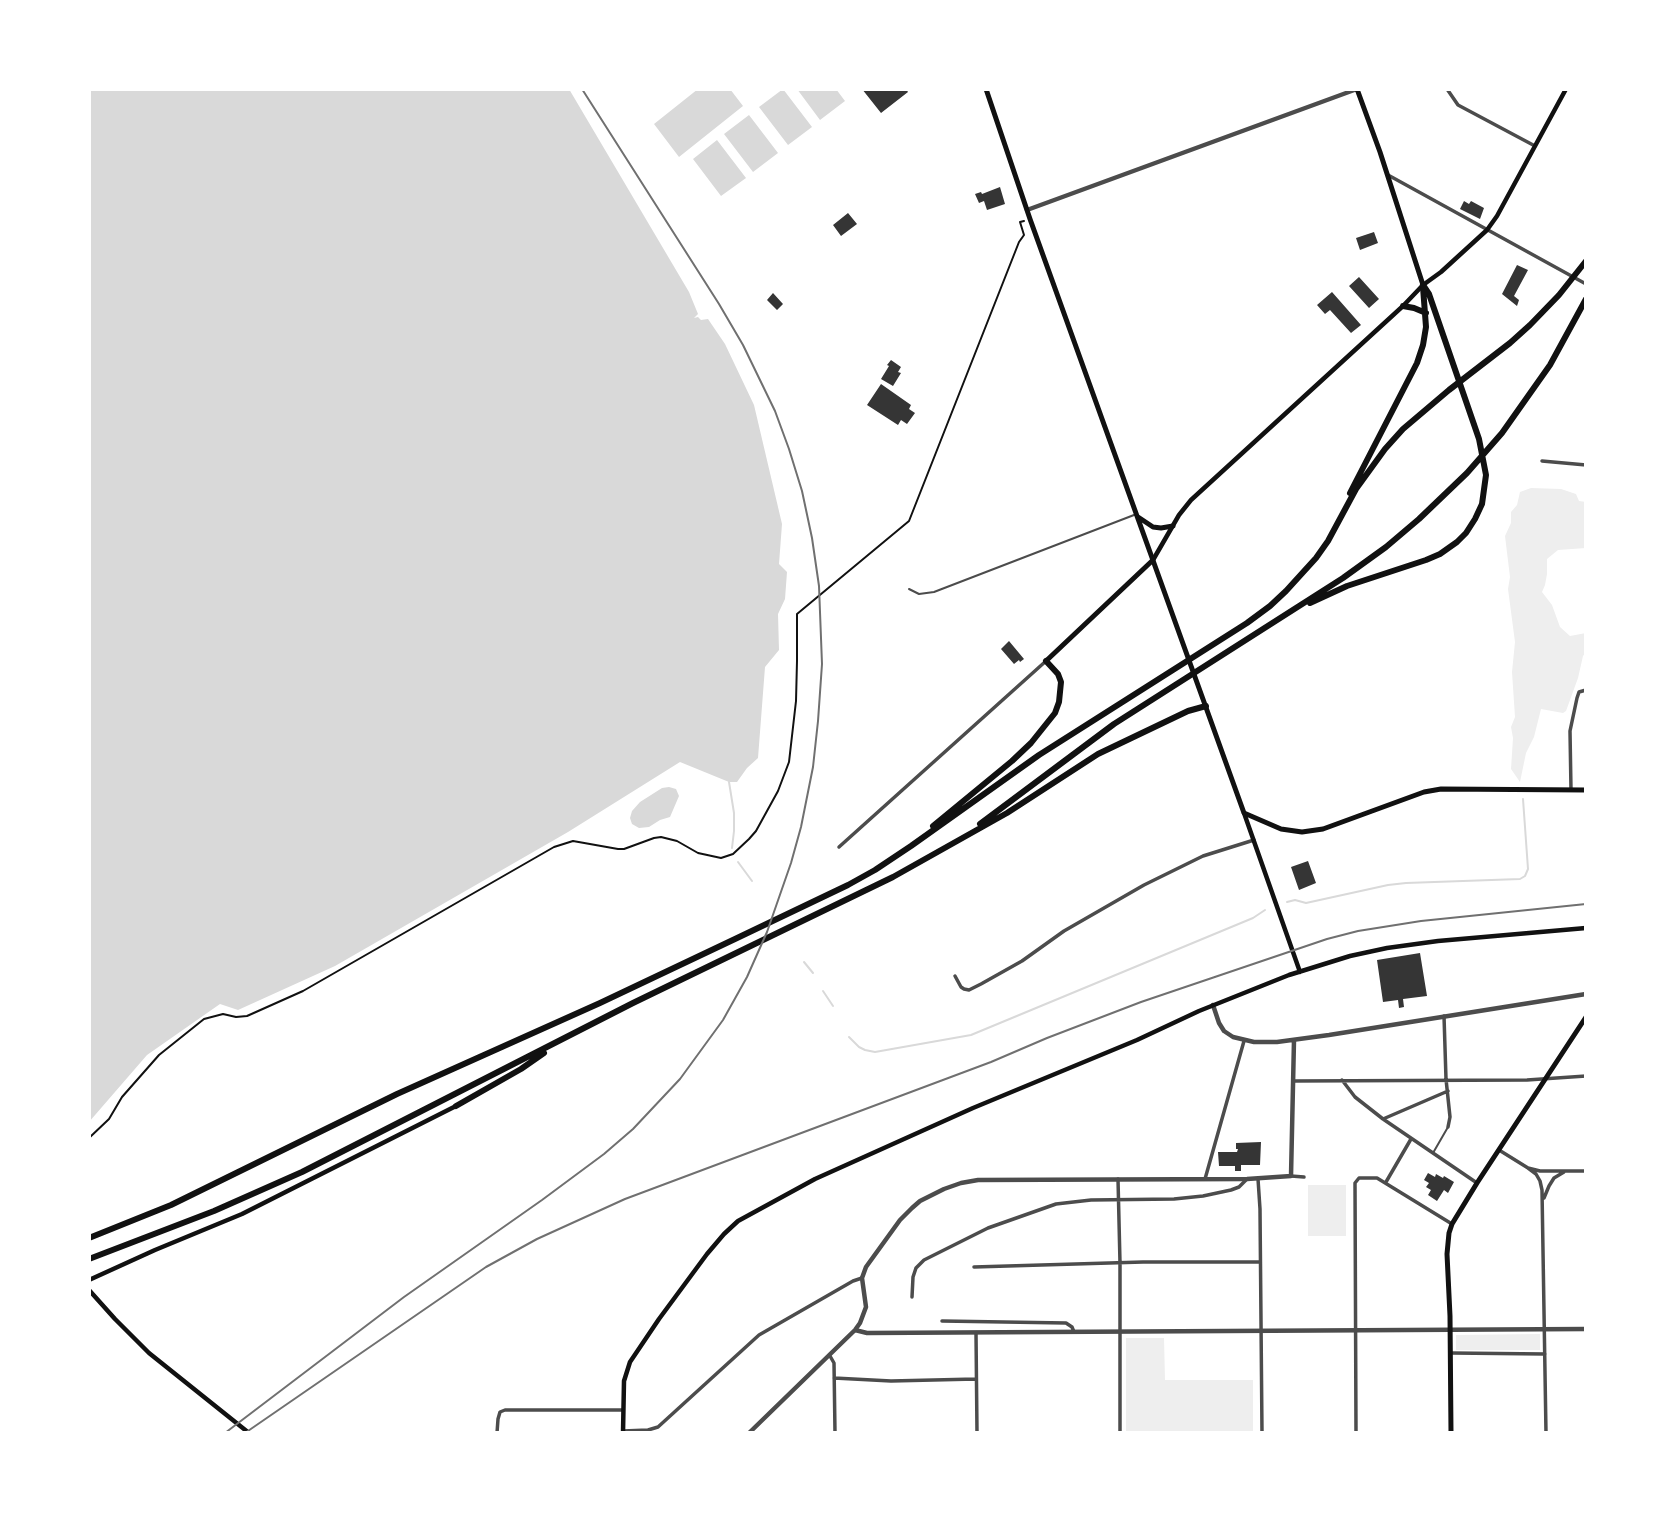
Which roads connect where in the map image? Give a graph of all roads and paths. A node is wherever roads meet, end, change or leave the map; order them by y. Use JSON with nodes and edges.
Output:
{"nodes":[{"id":1,"x":986,"y":89,"type":"edge"},
{"id":2,"x":1357,"y":89,"type":"edge"},
{"id":3,"x":1447,"y":89,"type":"edge"},
{"id":4,"x":1566,"y":89,"type":"edge"},
{"id":5,"x":1535,"y":146,"type":"junction"},
{"id":6,"x":1387,"y":174,"type":"junction"},
{"id":7,"x":1027,"y":210,"type":"junction"},
{"id":8,"x":1030,"y":219,"type":"junction"},
{"id":9,"x":1487,"y":230,"type":"junction"},
{"id":10,"x":1586,"y":261,"type":"edge"},
{"id":11,"x":1586,"y":284,"type":"edge"},
{"id":12,"x":1423,"y":285,"type":"junction"},
{"id":13,"x":1586,"y":299,"type":"edge"},
{"id":14,"x":1403,"y":306,"type":"junction"},
{"id":15,"x":1426,"y":313,"type":"junction"},
{"id":16,"x":1542,"y":461,"type":"dead end"},
{"id":17,"x":1586,"y":465,"type":"edge"},
{"id":18,"x":1135,"y":514,"type":"junction"},
{"id":19,"x":1340,"y":517,"type":"junction"},
{"id":20,"x":1173,"y":526,"type":"junction"},
{"id":21,"x":1153,"y":561,"type":"junction"},
{"id":22,"x":909,"y":590,"type":"dead end"},
{"id":23,"x":1290,"y":612,"type":"junction"},
{"id":24,"x":1046,"y":661,"type":"junction"},
{"id":25,"x":1583,"y":690,"type":"edge"},
{"id":26,"x":1206,"y":706,"type":"junction"},
{"id":27,"x":1571,"y":790,"type":"junction"},
{"id":28,"x":1586,"y":790,"type":"edge"},
{"id":29,"x":1244,"y":813,"type":"junction"},
{"id":30,"x":1254,"y":840,"type":"junction"},
{"id":31,"x":956,"y":842,"type":"junction"},
{"id":32,"x":911,"y":846,"type":"junction"},
{"id":33,"x":839,"y":847,"type":"dead end"},
{"id":34,"x":1586,"y":928,"type":"edge"},
{"id":35,"x":1300,"y":972,"type":"junction"},
{"id":36,"x":955,"y":976,"type":"dead end"},
{"id":37,"x":1586,"y":994,"type":"edge"},
{"id":38,"x":1213,"y":1006,"type":"junction"},
{"id":39,"x":1444,"y":1016,"type":"junction"},
{"id":40,"x":1586,"y":1017,"type":"edge"},
{"id":41,"x":566,"y":1039,"type":"junction"},
{"id":42,"x":1294,"y":1040,"type":"junction"},
{"id":43,"x":1244,"y":1041,"type":"junction"},
{"id":44,"x":1586,"y":1076,"type":"edge"},
{"id":45,"x":1545,"y":1078,"type":"junction"},
{"id":46,"x":1446,"y":1079,"type":"junction"},
{"id":47,"x":1342,"y":1080,"type":"junction"},
{"id":48,"x":1293,"y":1081,"type":"junction"},
{"id":49,"x":1448,"y":1091,"type":"junction"},
{"id":50,"x":456,"y":1106,"type":"joint"},
{"id":51,"x":1383,"y":1119,"type":"junction"},
{"id":52,"x":1448,"y":1127,"type":"joint"},
{"id":53,"x":89,"y":1138,"type":"edge"},
{"id":54,"x":1411,"y":1139,"type":"junction"},
{"id":55,"x":1499,"y":1150,"type":"junction"},
{"id":56,"x":1433,"y":1153,"type":"junction"},
{"id":57,"x":1528,"y":1168,"type":"junction"},
{"id":58,"x":1566,"y":1171,"type":"junction"},
{"id":59,"x":1586,"y":1171,"type":"edge"},
{"id":60,"x":1291,"y":1176,"type":"junction"},
{"id":61,"x":1304,"y":1177,"type":"dead end"},
{"id":62,"x":1205,"y":1179,"type":"junction"},
{"id":63,"x":1258,"y":1179,"type":"junction"},
{"id":64,"x":1118,"y":1180,"type":"junction"},
{"id":65,"x":1247,"y":1180,"type":"junction"},
{"id":66,"x":1386,"y":1182,"type":"junction"},
{"id":67,"x":1477,"y":1183,"type":"junction"},
{"id":68,"x":1119,"y":1200,"type":"junction"},
{"id":69,"x":1543,"y":1200,"type":"junction"},
{"id":70,"x":1452,"y":1224,"type":"junction"},
{"id":71,"x":89,"y":1238,"type":"edge"},
{"id":72,"x":89,"y":1259,"type":"edge"},
{"id":73,"x":1260,"y":1262,"type":"junction"},
{"id":74,"x":1120,"y":1263,"type":"junction"},
{"id":75,"x":974,"y":1267,"type":"dead end"},
{"id":76,"x":862,"y":1278,"type":"junction"},
{"id":77,"x":89,"y":1280,"type":"edge"},
{"id":78,"x":89,"y":1290,"type":"edge"},
{"id":79,"x":912,"y":1297,"type":"dead end"},
{"id":80,"x":942,"y":1321,"type":"dead end"},
{"id":81,"x":1586,"y":1329,"type":"edge"},
{"id":82,"x":855,"y":1330,"type":"junction"},
{"id":83,"x":1450,"y":1330,"type":"junction"},
{"id":84,"x":1545,"y":1330,"type":"junction"},
{"id":85,"x":1261,"y":1331,"type":"junction"},
{"id":86,"x":1355,"y":1331,"type":"junction"},
{"id":87,"x":1074,"y":1332,"type":"junction"},
{"id":88,"x":1119,"y":1332,"type":"junction"},
{"id":89,"x":976,"y":1333,"type":"junction"},
{"id":90,"x":1451,"y":1353,"type":"junction"},
{"id":91,"x":1545,"y":1353,"type":"junction"},
{"id":92,"x":830,"y":1356,"type":"junction"},
{"id":93,"x":834,"y":1378,"type":"junction"},
{"id":94,"x":976,"y":1379,"type":"junction"},
{"id":95,"x":622,"y":1410,"type":"junction"},
{"id":96,"x":623,"y":1432,"type":"edge"},
{"id":97,"x":249,"y":1433,"type":"edge"},
{"id":98,"x":497,"y":1433,"type":"edge"},
{"id":99,"x":749,"y":1433,"type":"edge"},
{"id":100,"x":835,"y":1433,"type":"edge"},
{"id":101,"x":977,"y":1433,"type":"edge"},
{"id":102,"x":1120,"y":1433,"type":"edge"},
{"id":103,"x":1262,"y":1433,"type":"edge"},
{"id":104,"x":1356,"y":1433,"type":"edge"},
{"id":105,"x":1451,"y":1433,"type":"edge"},
{"id":106,"x":1546,"y":1433,"type":"edge"}],
"edges":[{"from":1,"to":7,"type":"main road"},
{"from":2,"to":6,"type":"main road"},
{"from":2,"to":7,"type":"street"},
{"from":3,"to":5,"type":"street"},
{"from":4,"to":5,"type":"main road"},
{"from":5,"to":9,"type":"main road"},
{"from":6,"to":9,"type":"street"},
{"from":6,"to":12,"type":"main road"},
{"from":7,"to":8,"type":"main road"},
{"from":8,"to":18,"type":"main road"},
{"from":8,"to":53,"type":"path"},
{"from":9,"to":11,"type":"street"},
{"from":9,"to":12,"type":"main road"},
{"from":10,"to":19,"type":"highway"},
{"from":12,"to":14,"type":"main road"},
{"from":12,"to":15,"type":"highway"},
{"from":12,"to":23,"type":"highway"},
{"from":13,"to":23,"type":"highway"},
{"from":14,"to":15,"type":"highway"},
{"from":14,"to":20,"type":"main road"},
{"from":15,"to":19,"type":"highway"},
{"from":16,"to":17,"type":"street"},
{"from":18,"to":20,"type":"main road"},
{"from":18,"to":21,"type":"main road"},
{"from":18,"to":22,"type":"lane"},
{"from":19,"to":32,"type":"highway"},
{"from":20,"to":21,"type":"main road"},
{"from":21,"to":24,"type":"main road"},
{"from":21,"to":26,"type":"main road"},
{"from":23,"to":31,"type":"highway"},
{"from":24,"to":32,"type":"highway"},
{"from":24,"to":33,"type":"street"},
{"from":25,"to":27,"type":"street"},
{"from":26,"to":29,"type":"main road"},
{"from":26,"to":31,"type":"highway"},
{"from":27,"to":28,"type":"main road"},
{"from":27,"to":29,"type":"main road"},
{"from":29,"to":30,"type":"main road"},
{"from":30,"to":35,"type":"main road"},
{"from":30,"to":36,"type":"street"},
{"from":31,"to":41,"type":"highway"},
{"from":32,"to":71,"type":"highway"},
{"from":34,"to":35,"type":"main road"},
{"from":35,"to":38,"type":"main road"},
{"from":37,"to":39,"type":"street"},
{"from":38,"to":43,"type":"street"},
{"from":38,"to":95,"type":"main road"},
{"from":39,"to":42,"type":"street"},
{"from":39,"to":46,"type":"street"},
{"from":40,"to":45,"type":"main road"},
{"from":41,"to":50,"type":"highway"},
{"from":41,"to":72,"type":"highway"},
{"from":42,"to":43,"type":"street"},
{"from":42,"to":48,"type":"street"},
{"from":43,"to":62,"type":"street"},
{"from":44,"to":45,"type":"street"},
{"from":45,"to":46,"type":"street"},
{"from":45,"to":55,"type":"main road"},
{"from":46,"to":47,"type":"street"},
{"from":46,"to":49,"type":"street"},
{"from":47,"to":48,"type":"street"},
{"from":47,"to":51,"type":"street"},
{"from":48,"to":60,"type":"street"},
{"from":49,"to":51,"type":"street"},
{"from":49,"to":52,"type":"street"},
{"from":50,"to":77,"type":"main road"},
{"from":51,"to":54,"type":"street"},
{"from":52,"to":56,"type":"lane"},
{"from":54,"to":56,"type":"street"},
{"from":54,"to":66,"type":"street"},
{"from":55,"to":57,"type":"street"},
{"from":55,"to":67,"type":"main road"},
{"from":56,"to":67,"type":"street"},
{"from":57,"to":58,"type":"street"},
{"from":57,"to":69,"type":"street"},
{"from":58,"to":59,"type":"street"},
{"from":58,"to":69,"type":"street"},
{"from":60,"to":61,"type":"street"},
{"from":60,"to":63,"type":"street"},
{"from":62,"to":64,"type":"street"},
{"from":62,"to":65,"type":"street"},
{"from":63,"to":65,"type":"street"},
{"from":63,"to":73,"type":"street"},
{"from":64,"to":68,"type":"street"},
{"from":64,"to":76,"type":"street"},
{"from":65,"to":68,"type":"street"},
{"from":66,"to":70,"type":"street"},
{"from":66,"to":86,"type":"street"},
{"from":67,"to":70,"type":"main road"},
{"from":68,"to":74,"type":"street"},
{"from":68,"to":79,"type":"street"},
{"from":69,"to":84,"type":"street"},
{"from":70,"to":83,"type":"main road"},
{"from":73,"to":74,"type":"street"},
{"from":73,"to":85,"type":"street"},
{"from":74,"to":75,"type":"street"},
{"from":74,"to":88,"type":"street"},
{"from":76,"to":82,"type":"street"},
{"from":76,"to":96,"type":"street"},
{"from":78,"to":97,"type":"main road"},
{"from":80,"to":87,"type":"street"},
{"from":81,"to":84,"type":"street"},
{"from":82,"to":89,"type":"street"},
{"from":82,"to":92,"type":"street"},
{"from":83,"to":84,"type":"street"},
{"from":83,"to":86,"type":"street"},
{"from":83,"to":90,"type":"main road"},
{"from":84,"to":91,"type":"street"},
{"from":85,"to":86,"type":"street"},
{"from":85,"to":88,"type":"street"},
{"from":85,"to":103,"type":"street"},
{"from":86,"to":104,"type":"street"},
{"from":87,"to":88,"type":"street"},
{"from":87,"to":89,"type":"street"},
{"from":88,"to":102,"type":"street"},
{"from":89,"to":94,"type":"street"},
{"from":90,"to":91,"type":"street"},
{"from":90,"to":105,"type":"main road"},
{"from":91,"to":106,"type":"street"},
{"from":92,"to":93,"type":"street"},
{"from":92,"to":99,"type":"street"},
{"from":93,"to":94,"type":"street"},
{"from":93,"to":100,"type":"street"},
{"from":94,"to":101,"type":"street"},
{"from":95,"to":96,"type":"main road"},
{"from":95,"to":98,"type":"street"}]}
